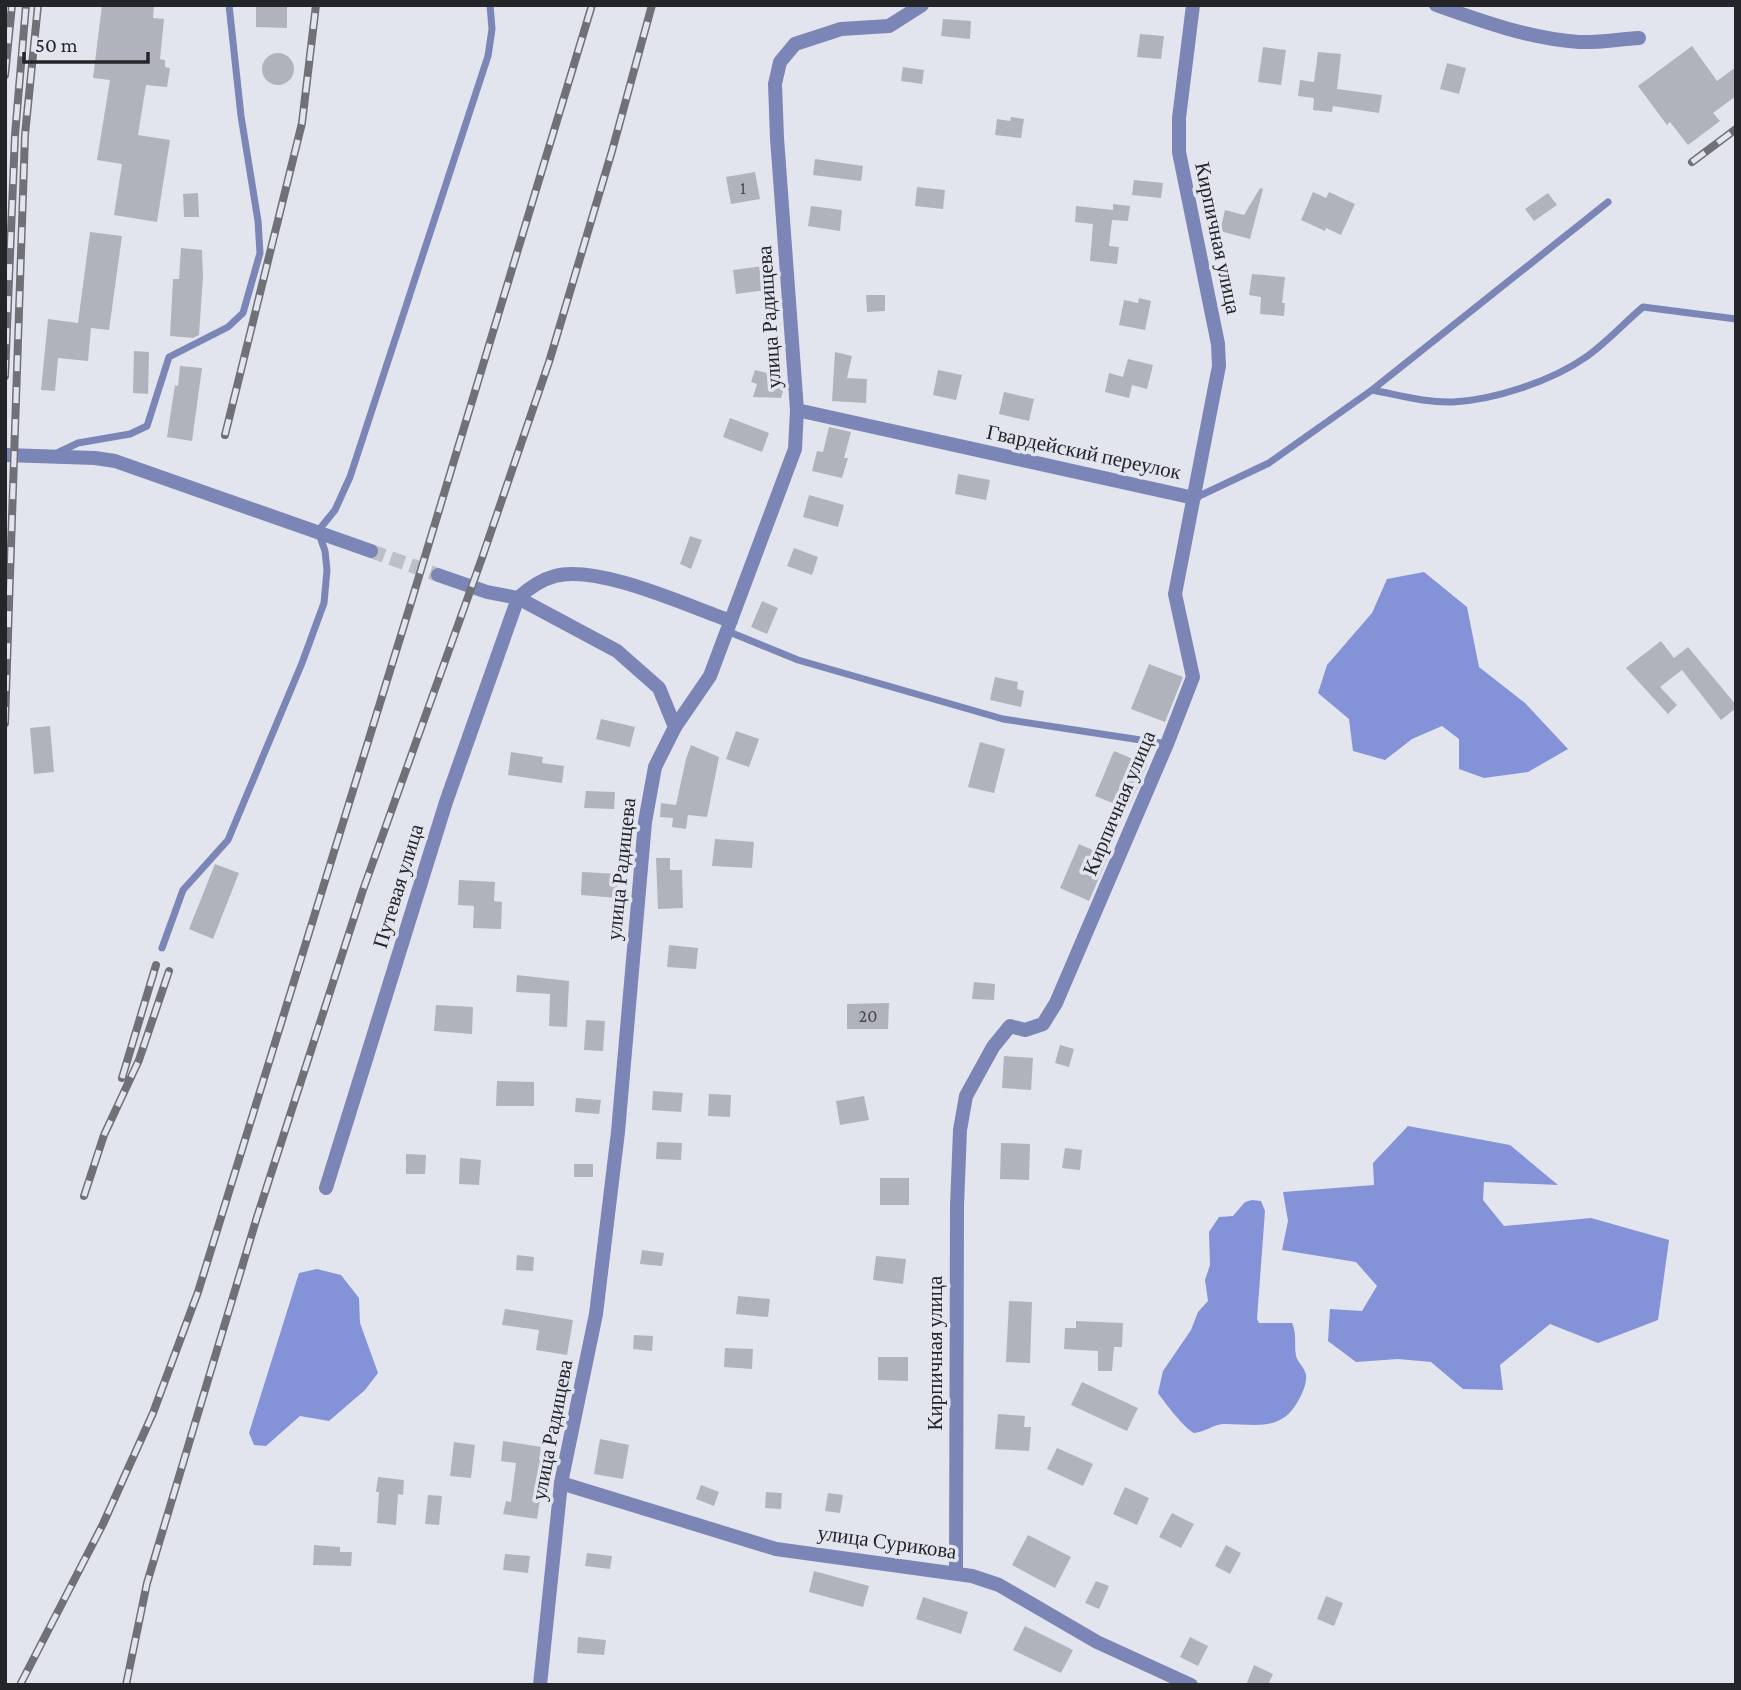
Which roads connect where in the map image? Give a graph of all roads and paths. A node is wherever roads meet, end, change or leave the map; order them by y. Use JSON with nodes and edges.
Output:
{"nodes":[{"id":1,"x":229,"y":5,"type":"edge"},
{"id":2,"x":490,"y":5,"type":"edge"},
{"id":3,"x":922,"y":5,"type":"edge"},
{"id":4,"x":1193,"y":5,"type":"edge"},
{"id":5,"x":1436,"y":5,"type":"edge"},
{"id":6,"x":1639,"y":38,"type":"dead end"},
{"id":7,"x":1608,"y":202,"type":"dead end"},
{"id":8,"x":1736,"y":319,"type":"edge"},
{"id":9,"x":1372,"y":390,"type":"junction"},
{"id":10,"x":797,"y":410,"type":"junction"},
{"id":11,"x":5,"y":456,"type":"edge"},
{"id":12,"x":51,"y":456,"type":"junction"},
{"id":13,"x":1194,"y":498,"type":"junction"},
{"id":14,"x":318,"y":531,"type":"junction"},
{"id":15,"x":371,"y":551,"type":"tunnel mouth"},
{"id":16,"x":438,"y":575,"type":"tunnel mouth"},
{"id":17,"x":518,"y":598,"type":"junction"},
{"id":18,"x":729,"y":626,"type":"junction"},
{"id":19,"x":676,"y":727,"type":"junction"},
{"id":20,"x":1167,"y":744,"type":"junction"},
{"id":21,"x":162,"y":948,"type":"dead end"},
{"id":22,"x":326,"y":1188,"type":"dead end"},
{"id":23,"x":561,"y":1483,"type":"junction"},
{"id":24,"x":956,"y":1572,"type":"junction"},
{"id":25,"x":540,"y":1685,"type":"edge"},
{"id":26,"x":1191,"y":1685,"type":"edge"}],
"edges":[{"from":1,"to":12,"type":"lane"},
{"from":2,"to":14,"type":"lane"},
{"from":3,"to":10,"type":"street","name":"улица Радищева"},
{"from":4,"to":13,"type":"street","name":"Кирпичная улица"},
{"from":5,"to":6,"type":"street"},
{"from":7,"to":9,"type":"lane","name":"Гвардейский переулок"},
{"from":8,"to":9,"type":"lane"},
{"from":9,"to":13,"type":"lane","name":"Гвардейский переулок"},
{"from":10,"to":13,"type":"street","name":"Гвардейский переулок"},
{"from":10,"to":18,"type":"street","name":"улица Радищева"},
{"from":11,"to":12,"type":"street"},
{"from":12,"to":14,"type":"street"},
{"from":13,"to":20,"type":"street","name":"Кирпичная улица"},
{"from":14,"to":15,"type":"street"},
{"from":14,"to":21,"type":"lane"},
{"from":16,"to":17,"type":"street"},
{"from":17,"to":18,"type":"street"},
{"from":17,"to":19,"type":"street"},
{"from":17,"to":22,"type":"street","name":"Путевая улица"},
{"from":18,"to":19,"type":"street","name":"улица Радищева"},
{"from":18,"to":20,"type":"lane"},
{"from":19,"to":23,"type":"street","name":"улица Радищева"},
{"from":20,"to":24,"type":"street","name":"Кирпичная улица"},
{"from":23,"to":24,"type":"street","name":"улица Сурикова"},
{"from":23,"to":25,"type":"street","name":"улица Радищева"},
{"from":24,"to":26,"type":"street","name":"улица Сурикова"}]}
